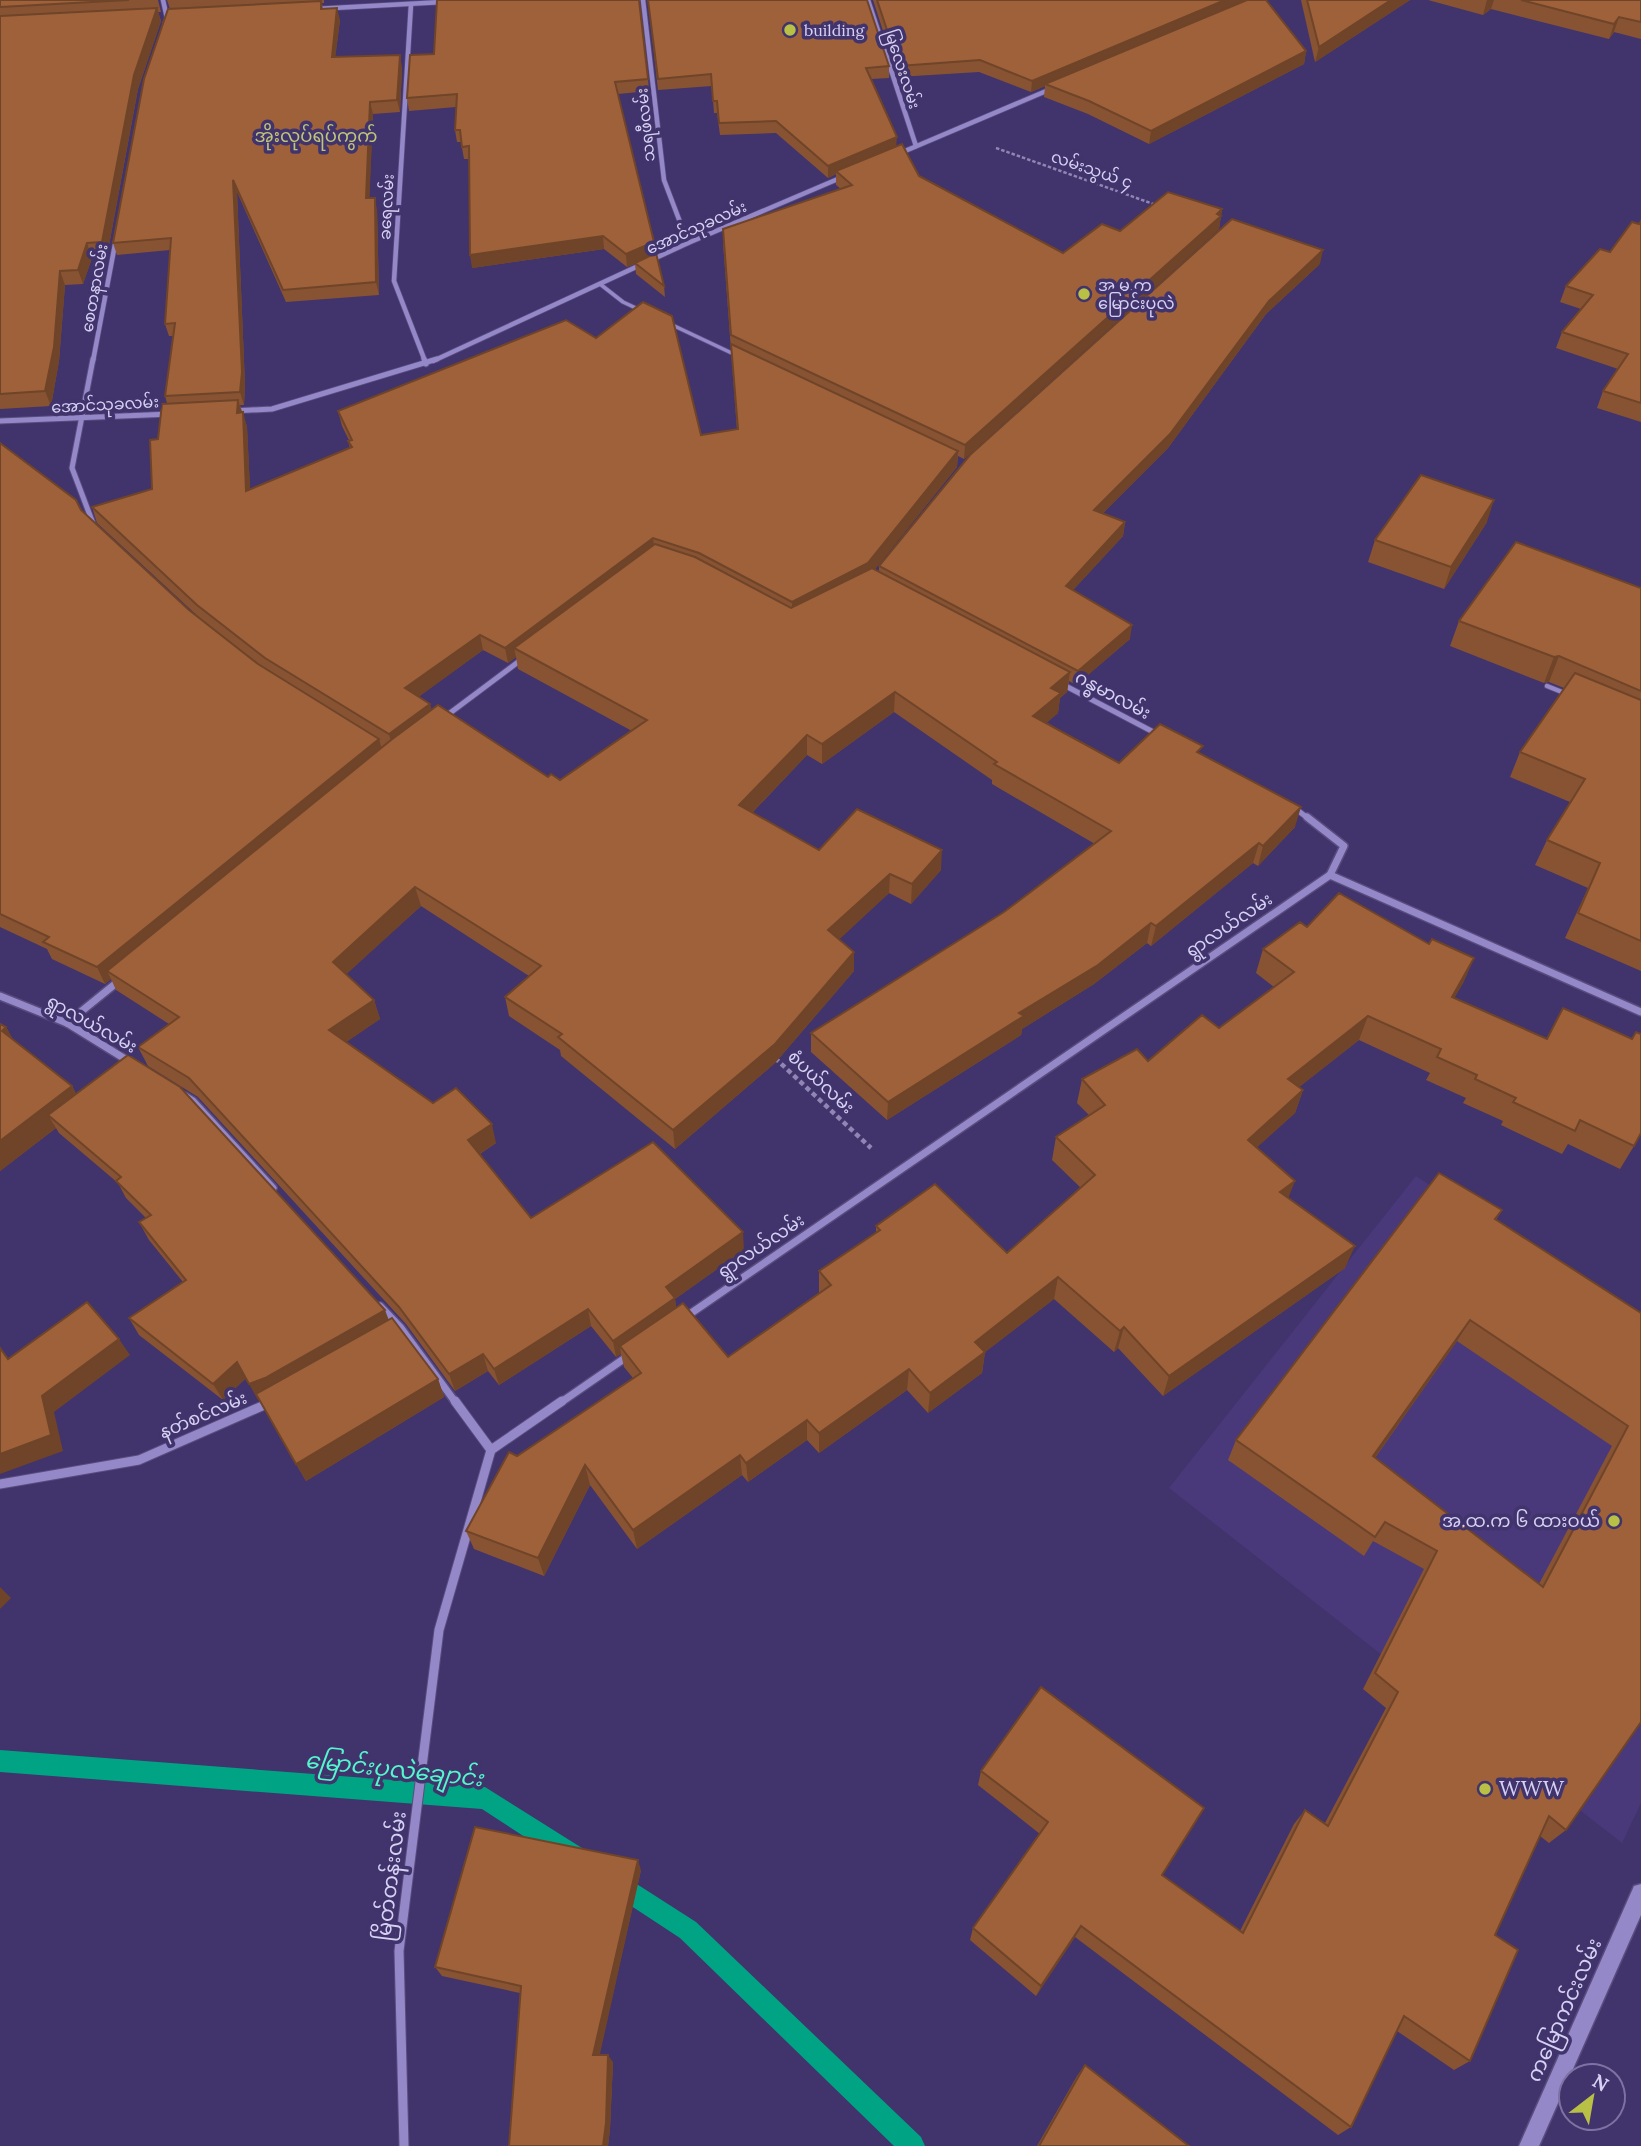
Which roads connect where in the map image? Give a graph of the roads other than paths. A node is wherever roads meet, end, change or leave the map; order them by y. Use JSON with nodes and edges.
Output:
{"nodes":[{"id":1,"x":163,"y":0,"type":"edge"},
{"id":2,"x":643,"y":0,"type":"edge"},
{"id":3,"x":868,"y":0,"type":"edge"},
{"id":4,"x":453,"y":1,"type":"edge"},
{"id":5,"x":411,"y":4,"type":"junction"},
{"id":6,"x":302,"y":10,"type":"edge"},
{"id":7,"x":181,"y":17,"type":"edge"},
{"id":8,"x":153,"y":18,"type":"edge"},
{"id":9,"x":167,"y":18,"type":"junction"},
{"id":10,"x":163,"y":30,"type":"edge"},
{"id":11,"x":1062,"y":84,"type":"edge"},
{"id":12,"x":916,"y":146,"type":"junction"},
{"id":13,"x":891,"y":156,"type":"edge"},
{"id":14,"x":855,"y":172,"type":"edge"},
{"id":15,"x":118,"y":226,"type":"edge"},
{"id":16,"x":688,"y":243,"type":"junction"},
{"id":17,"x":600,"y":284,"type":"junction"},
{"id":18,"x":648,"y":313,"type":"edge"},
{"id":19,"x":660,"y":319,"type":"edge"},
{"id":20,"x":745,"y":360,"type":"edge"},
{"id":21,"x":426,"y":364,"type":"junction"},
{"id":22,"x":218,"y":412,"type":"edge"},
{"id":23,"x":178,"y":413,"type":"edge"},
{"id":24,"x":83,"y":417,"type":"junction"},
{"id":25,"x":0,"y":421,"type":"edge"},
{"id":26,"x":101,"y":533,"type":"edge"},
{"id":27,"x":525,"y":657,"type":"edge"},
{"id":28,"x":1056,"y":681,"type":"edge"},
{"id":29,"x":1547,"y":686,"type":"edge"},
{"id":30,"x":1571,"y":695,"type":"edge"},
{"id":31,"x":437,"y":723,"type":"edge"},
{"id":32,"x":1167,"y":740,"type":"edge"},
{"id":33,"x":1290,"y":805,"type":"edge"},
{"id":34,"x":1330,"y":875,"type":"junction"},
{"id":35,"x":130,"y":972,"type":"edge"},
{"id":36,"x":0,"y":996,"type":"edge"},
{"id":37,"x":1641,"y":1012,"type":"edge"},
{"id":38,"x":67,"y":1024,"type":"junction"},
{"id":39,"x":136,"y":1066,"type":"edge"},
{"id":40,"x":182,"y":1094,"type":"edge"},
{"id":41,"x":278,"y":1194,"type":"edge"},
{"id":42,"x":372,"y":1297,"type":"edge"},
{"id":43,"x":673,"y":1326,"type":"edge"},
{"id":44,"x":401,"y":1328,"type":"junction"},
{"id":45,"x":389,"y":1335,"type":"edge"},
{"id":46,"x":639,"y":1349,"type":"edge"},
{"id":47,"x":283,"y":1395,"type":"edge"},
{"id":48,"x":491,"y":1450,"type":"junction"},
{"id":49,"x":0,"y":1485,"type":"edge"},
{"id":50,"x":1641,"y":1893,"type":"edge"},
{"id":51,"x":404,"y":2146,"type":"edge"},
{"id":52,"x":1529,"y":2146,"type":"edge"}],
"edges":[{"from":1,"to":9,"type":"street"},
{"from":2,"to":16,"type":"street","name":"သရဖီလမ်း"},
{"from":3,"to":12,"type":"street","name":"မြလေးလမ်း"},
{"from":4,"to":5,"type":"street"},
{"from":5,"to":6,"type":"street"},
{"from":5,"to":21,"type":"street","name":"ခရေလမ်း"},
{"from":7,"to":9,"type":"street"},
{"from":8,"to":9,"type":"street"},
{"from":9,"to":10,"type":"street"},
{"from":11,"to":12,"type":"street"},
{"from":12,"to":13,"type":"street"},
{"from":14,"to":16,"type":"street","name":"အောင်သုခလမ်း"},
{"from":15,"to":24,"type":"street","name":"စေတနာလမ်း"},
{"from":16,"to":17,"type":"street","name":"အောင်သုခလမ်း"},
{"from":17,"to":18,"type":"lane"},
{"from":17,"to":21,"type":"street","name":"အောင်သုခလမ်း"},
{"from":19,"to":20,"type":"lane"},
{"from":21,"to":22,"type":"street","name":"အောင်သုခလမ်း"},
{"from":23,"to":24,"type":"street","name":"အောင်သုခလမ်း"},
{"from":24,"to":25,"type":"street","name":"အောင်သုခလမ်း"},
{"from":24,"to":26,"type":"street","name":"စေတနာလမ်း"},
{"from":27,"to":31,"type":"street"},
{"from":28,"to":32,"type":"street","name":"ဂန္ဓမာလမ်း"},
{"from":29,"to":30,"type":"lane"},
{"from":33,"to":34,"type":"street"},
{"from":34,"to":37,"type":"street"},
{"from":34,"to":43,"type":"street","name":"ရွာလယ်လမ်း"},
{"from":35,"to":38,"type":"street"},
{"from":36,"to":38,"type":"street","name":"ရွာလယ်လမ်း"},
{"from":38,"to":39,"type":"street","name":"ရွာလယ်လမ်း"},
{"from":40,"to":41,"type":"street"},
{"from":42,"to":44,"type":"street"},
{"from":44,"to":45,"type":"street"},
{"from":44,"to":48,"type":"street"},
{"from":46,"to":48,"type":"street"},
{"from":47,"to":49,"type":"street","name":"နတ်စင်လမ်း"},
{"from":48,"to":51,"type":"street","name":"မြိတ်တန်းလမ်း"},
{"from":50,"to":52,"type":"main road","name":"ကမြောကင်းလမ်း"}]}
